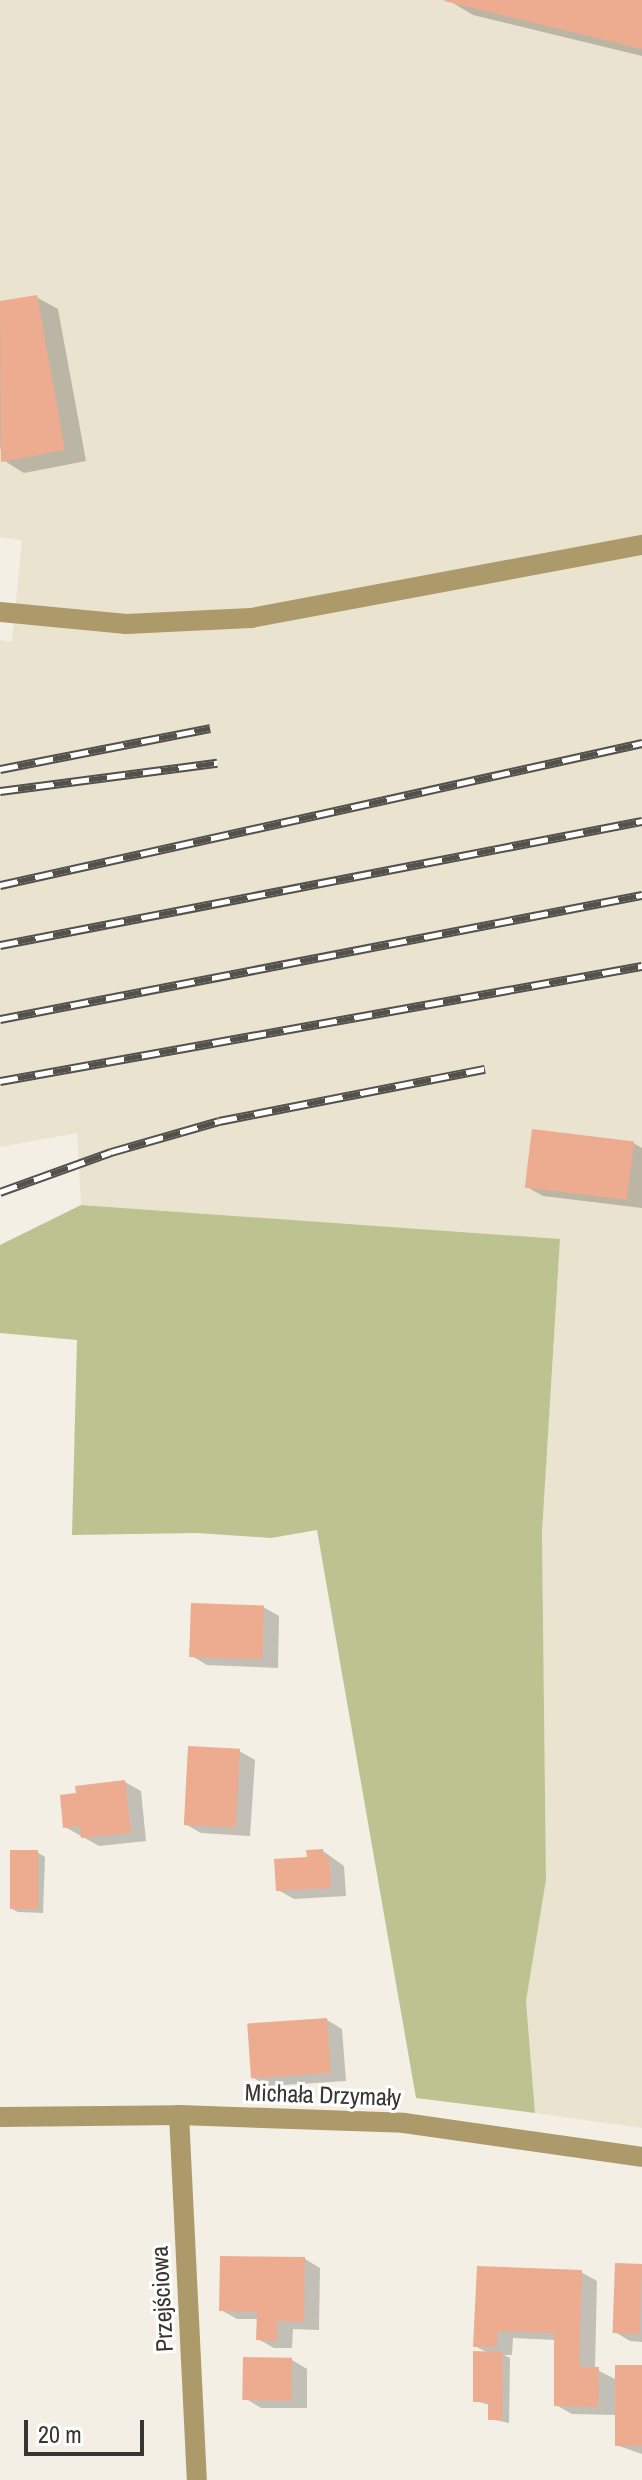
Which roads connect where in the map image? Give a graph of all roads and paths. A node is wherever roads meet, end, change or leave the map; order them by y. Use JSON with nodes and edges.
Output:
{"nodes":[{"id":1,"x":642,"y":545,"type":"edge"},
{"id":2,"x":0,"y":612,"type":"edge"},
{"id":3,"x":179,"y":2115,"type":"junction"},
{"id":4,"x":0,"y":2117,"type":"edge"},
{"id":5,"x":642,"y":2157,"type":"edge"},
{"id":6,"x":197,"y":2480,"type":"edge"}],
"edges":[{"from":1,"to":2,"type":"street"},
{"from":3,"to":4,"type":"street","name":"Michała Drzymały"},
{"from":3,"to":5,"type":"street","name":"Michała Drzymały"},
{"from":3,"to":6,"type":"street","name":"Przejściowa"}]}
